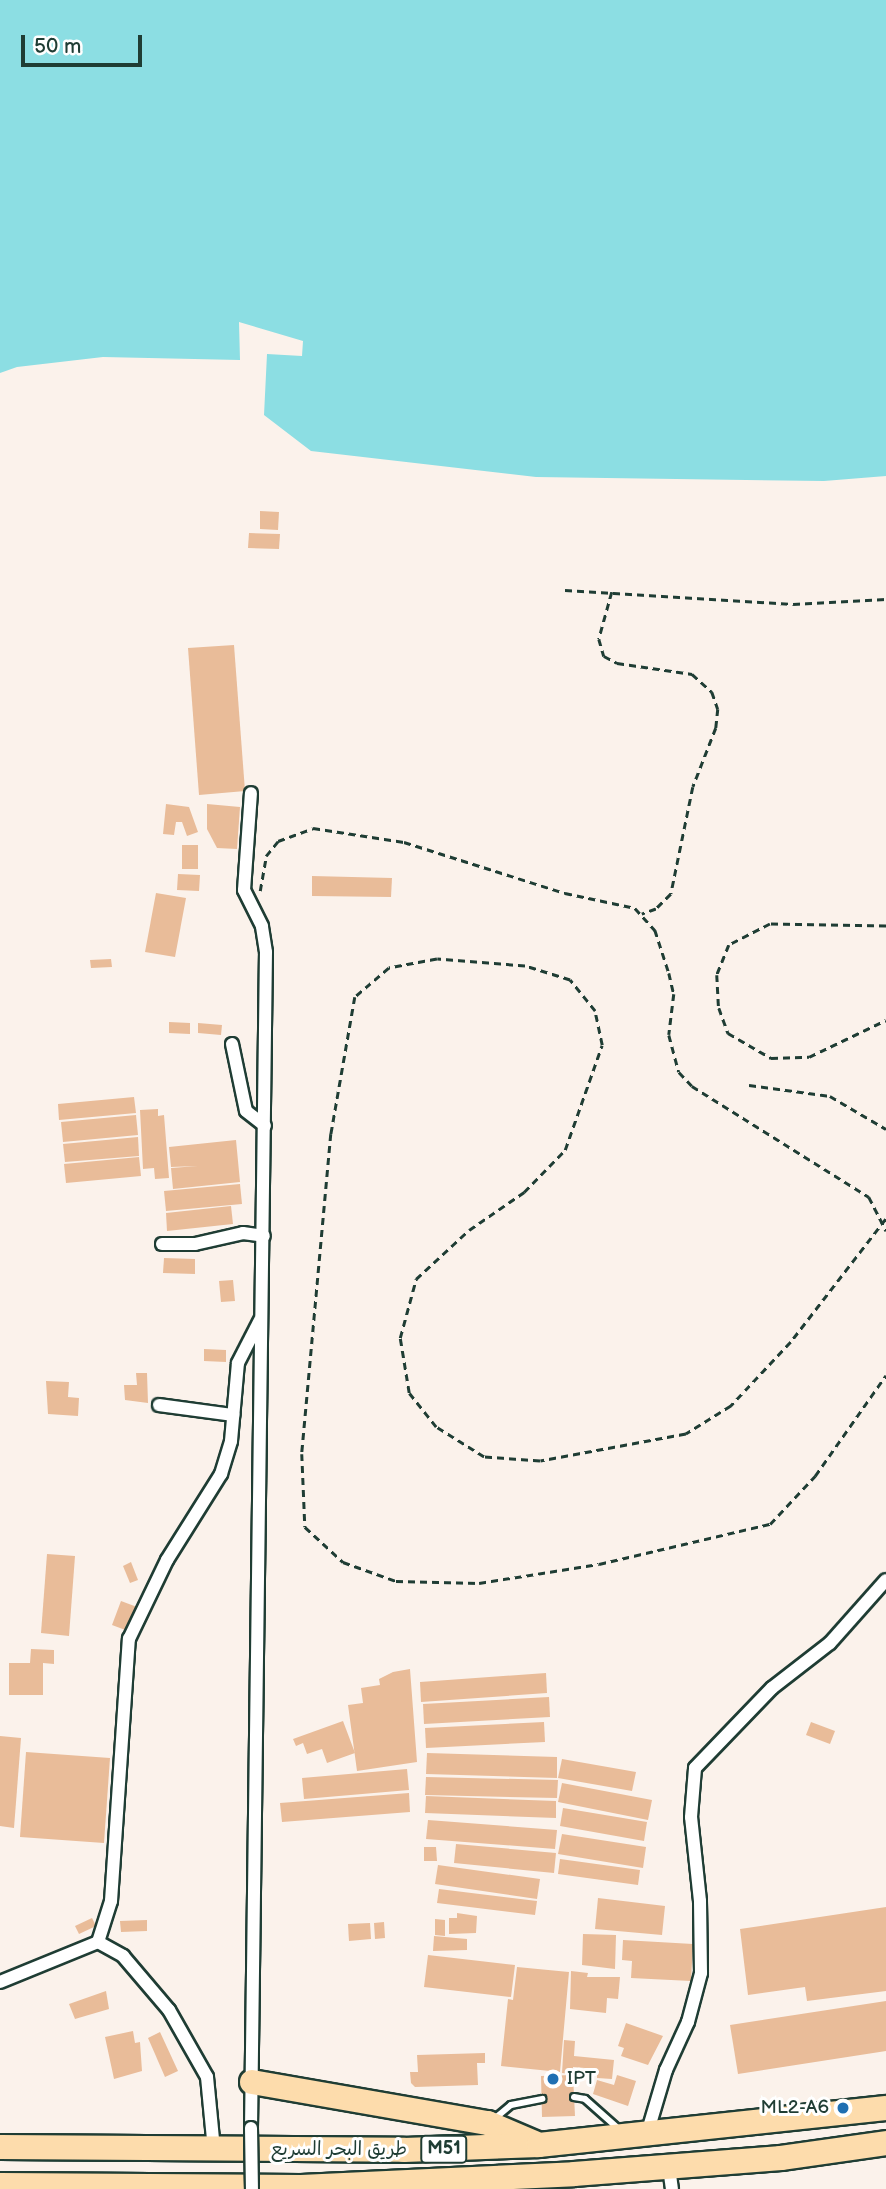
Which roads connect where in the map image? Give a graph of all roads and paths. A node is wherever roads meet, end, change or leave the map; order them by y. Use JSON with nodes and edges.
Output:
{"nodes":[{"id":1,"x":565,"y":590,"type":"dead end"},
{"id":2,"x":612,"y":592,"type":"junction"},
{"id":3,"x":886,"y":599,"type":"edge"},
{"id":4,"x":251,"y":793,"type":"dead end"},
{"id":5,"x":642,"y":914,"type":"junction"},
{"id":6,"x":256,"y":915,"type":"junction"},
{"id":7,"x":886,"y":926,"type":"edge"},
{"id":8,"x":886,"y":1020,"type":"edge"},
{"id":9,"x":232,"y":1044,"type":"dead end"},
{"id":10,"x":749,"y":1085,"type":"dead end"},
{"id":11,"x":265,"y":1126,"type":"junction"},
{"id":12,"x":886,"y":1129,"type":"edge"},
{"id":13,"x":885,"y":1221,"type":"edge"},
{"id":14,"x":886,"y":1231,"type":"edge"},
{"id":15,"x":264,"y":1236,"type":"junction"},
{"id":16,"x":162,"y":1244,"type":"dead end"},
{"id":17,"x":263,"y":1307,"type":"junction"},
{"id":18,"x":886,"y":1374,"type":"edge"},
{"id":19,"x":159,"y":1405,"type":"dead end"},
{"id":20,"x":233,"y":1415,"type":"junction"},
{"id":21,"x":886,"y":1580,"type":"edge"},
{"id":22,"x":99,"y":1942,"type":"junction"},
{"id":23,"x":0,"y":1982,"type":"edge"},
{"id":24,"x":252,"y":2082,"type":"junction"},
{"id":25,"x":574,"y":2097,"type":"dead end"},
{"id":26,"x":542,"y":2098,"type":"dead end"},
{"id":27,"x":886,"y":2108,"type":"edge"},
{"id":28,"x":488,"y":2123,"type":"junction"},
{"id":29,"x":636,"y":2135,"type":"junction"},
{"id":30,"x":886,"y":2143,"type":"edge"},
{"id":31,"x":539,"y":2145,"type":"junction"},
{"id":32,"x":0,"y":2147,"type":"edge"},
{"id":33,"x":214,"y":2150,"type":"junction"},
{"id":34,"x":670,"y":2178,"type":"edge"},
{"id":35,"x":0,"y":2185,"type":"edge"},
{"id":36,"x":109,"y":2188,"type":"edge"},
{"id":37,"x":252,"y":2189,"type":"edge"}],
"edges":[{"from":1,"to":2,"type":"path"},
{"from":2,"to":3,"type":"path"},
{"from":2,"to":5,"type":"path"},
{"from":4,"to":6,"type":"street"},
{"from":5,"to":6,"type":"path"},
{"from":5,"to":13,"type":"path"},
{"from":6,"to":11,"type":"street"},
{"from":7,"to":8,"type":"path"},
{"from":9,"to":11,"type":"street"},
{"from":10,"to":12,"type":"path"},
{"from":11,"to":15,"type":"street"},
{"from":13,"to":14,"type":"path"},
{"from":13,"to":18,"type":"path"},
{"from":15,"to":16,"type":"street"},
{"from":15,"to":17,"type":"street"},
{"from":17,"to":20,"type":"street"},
{"from":17,"to":24,"type":"street"},
{"from":19,"to":20,"type":"street"},
{"from":20,"to":22,"type":"street"},
{"from":21,"to":29,"type":"street"},
{"from":22,"to":23,"type":"street"},
{"from":22,"to":33,"type":"street"},
{"from":24,"to":28,"type":"highway"},
{"from":24,"to":37,"type":"street","bridge":true},
{"from":25,"to":29,"type":"lane"},
{"from":26,"to":28,"type":"lane"},
{"from":27,"to":29,"type":"highway","name":"طريق البحر السريع","number":"M51"},
{"from":28,"to":31,"type":"highway"},
{"from":29,"to":31,"type":"highway","name":"طريق البحر السريع","number":"M51"},
{"from":30,"to":34,"type":"highway","name":"طريق البحر السريع","number":"M51"},
{"from":31,"to":33,"type":"highway","name":"طريق البحر السريع","number":"M51"},
{"from":32,"to":33,"type":"highway","name":"طريق البحر السريع","number":"M51"},
{"from":34,"to":36,"type":"highway","name":"طريق البحر السريع","number":"M51"},
{"from":35,"to":36,"type":"highway","name":"طريق البحر السريع","number":"M51"}]}
